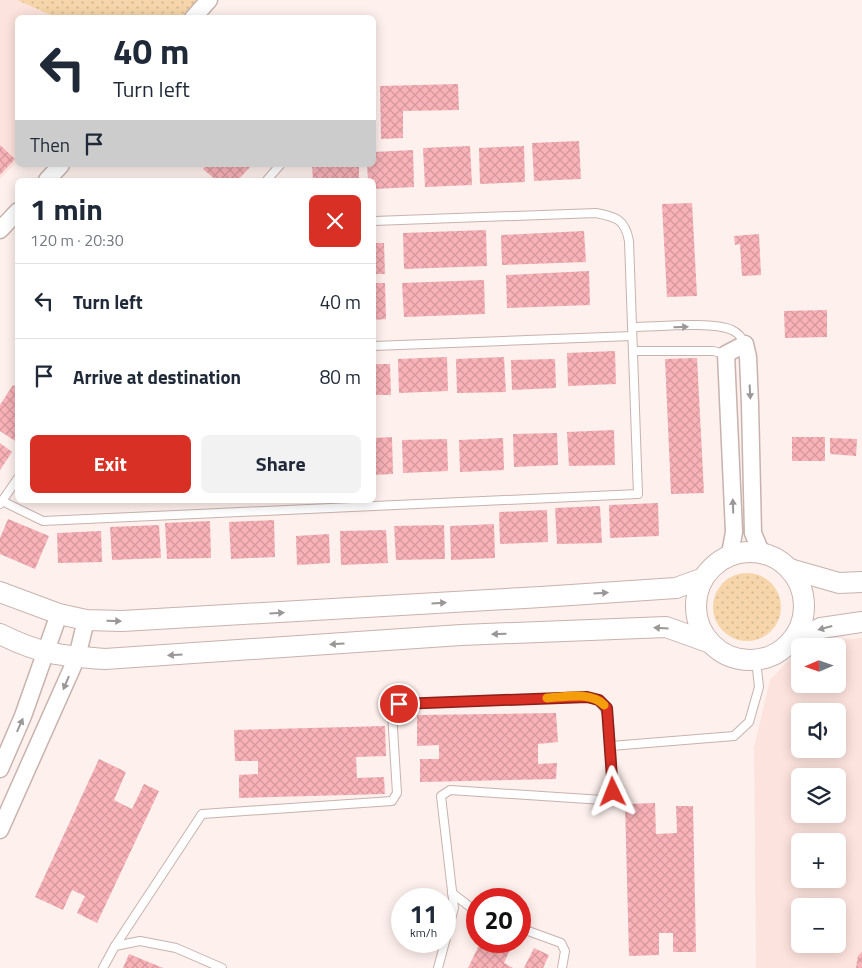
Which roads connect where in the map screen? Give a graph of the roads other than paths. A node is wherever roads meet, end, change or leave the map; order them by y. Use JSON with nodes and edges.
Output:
{"nodes":[{"id":1,"x":209,"y":0,"type":"edge"},
{"id":2,"x":196,"y":15,"type":"edge"},
{"id":3,"x":59,"y":167,"type":"edge"},
{"id":4,"x":278,"y":167,"type":"edge"},
{"id":5,"x":49,"y":178,"type":"edge"},
{"id":6,"x":269,"y":178,"type":"edge"},
{"id":7,"x":15,"y":214,"type":"edge"},
{"id":8,"x":376,"y":221,"type":"edge"},
{"id":9,"x":0,"y":230,"type":"edge"},
{"id":10,"x":632,"y":327,"type":"junction"},
{"id":11,"x":632,"y":336,"type":"junction"},
{"id":12,"x":744,"y":344,"type":"junction"},
{"id":13,"x":376,"y":346,"type":"edge"},
{"id":14,"x":633,"y":351,"type":"junction"},
{"id":15,"x":726,"y":354,"type":"junction"},
{"id":16,"x":15,"y":482,"type":"edge"},
{"id":17,"x":1,"y":503,"type":"edge"},
{"id":18,"x":762,"y":552,"type":"junction"},
{"id":19,"x":730,"y":554,"type":"junction"},
{"id":20,"x":790,"y":569,"type":"junction"},
{"id":21,"x":702,"y":580,"type":"junction"},
{"id":22,"x":862,"y":582,"type":"edge"},
{"id":23,"x":0,"y":592,"type":"edge"},
{"id":24,"x":59,"y":614,"type":"junction"},
{"id":25,"x":86,"y":620,"type":"junction"},
{"id":26,"x":862,"y":622,"type":"edge"},
{"id":27,"x":0,"y":634,"type":"edge"},
{"id":28,"x":708,"y":642,"type":"junction"},
{"id":29,"x":790,"y":643,"type":"junction"},
{"id":30,"x":47,"y":653,"type":"junction"},
{"id":31,"x":77,"y":657,"type":"junction"},
{"id":32,"x":756,"y":660,"type":"junction"},
{"id":33,"x":611,"y":746,"type":"junction"},
{"id":34,"x":0,"y":769,"type":"edge"},
{"id":35,"x":0,"y":830,"type":"edge"},
{"id":36,"x":451,"y":888,"type":"edge"},
{"id":37,"x":456,"y":896,"type":"edge"},
{"id":38,"x":466,"y":904,"type":"edge"},
{"id":39,"x":531,"y":932,"type":"edge"},
{"id":40,"x":115,"y":946,"type":"junction"},
{"id":41,"x":442,"y":953,"type":"edge"},
{"id":42,"x":103,"y":968,"type":"edge"},
{"id":43,"x":222,"y":968,"type":"edge"},
{"id":44,"x":438,"y":968,"type":"edge"},
{"id":45,"x":562,"y":968,"type":"edge"}],
"edges":[{"from":1,"to":2,"type":"street"},
{"from":3,"to":5,"type":"street"},
{"from":4,"to":6,"type":"lane"},
{"from":7,"to":9,"type":"street"},
{"from":8,"to":10,"type":"lane"},
{"from":10,"to":11,"type":"lane"},
{"from":10,"to":12,"type":"lane","one_way":true},
{"from":11,"to":13,"type":"lane"},
{"from":11,"to":14,"type":"lane"},
{"from":12,"to":15,"type":"street"},
{"from":12,"to":18,"type":"street","one_way":true},
{"from":14,"to":15,"type":"lane"},
{"from":14,"to":17,"type":"lane"},
{"from":19,"to":15,"type":"street","one_way":true},
{"from":16,"to":17,"type":"lane"},
{"from":18,"to":19,"type":"street"},
{"from":18,"to":20,"type":"street"},
{"from":19,"to":21,"type":"street"},
{"from":20,"to":22,"type":"street"},
{"from":20,"to":29,"type":"street"},
{"from":25,"to":21,"type":"street","one_way":true},
{"from":21,"to":28,"type":"street"},
{"from":23,"to":24,"type":"street"},
{"from":24,"to":25,"type":"street"},
{"from":24,"to":30,"type":"street"},
{"from":25,"to":31,"type":"street"},
{"from":26,"to":29,"type":"street","one_way":true},
{"from":27,"to":30,"type":"street"},
{"from":28,"to":31,"type":"street","one_way":true},
{"from":28,"to":32,"type":"street"},
{"from":29,"to":32,"type":"street"},
{"from":30,"to":31,"type":"street"},
{"from":34,"to":30,"type":"street","one_way":true},
{"from":31,"to":35,"type":"street","one_way":true},
{"from":32,"to":33,"type":"lane"},
{"from":33,"to":36,"type":"lane"},
{"from":33,"to":40,"type":"lane"},
{"from":37,"to":38,"type":"lane"},
{"from":39,"to":45,"type":"lane"},
{"from":40,"to":42,"type":"lane"},
{"from":40,"to":43,"type":"lane"},
{"from":41,"to":44,"type":"lane"}]}
